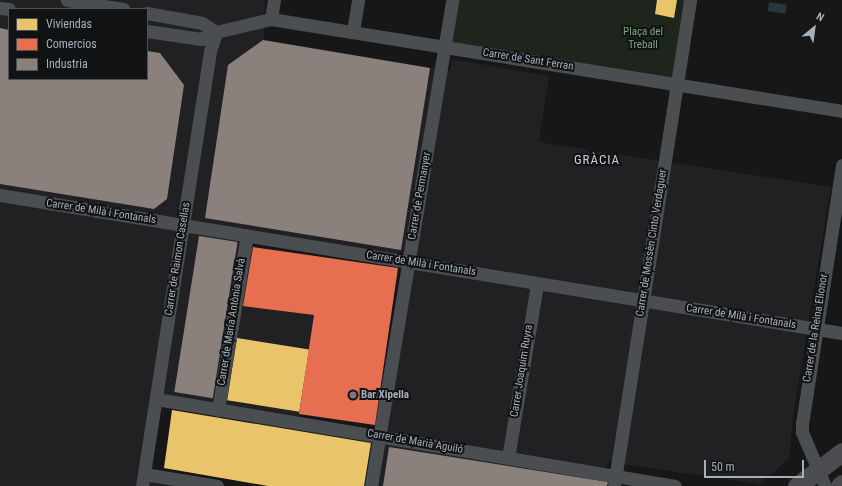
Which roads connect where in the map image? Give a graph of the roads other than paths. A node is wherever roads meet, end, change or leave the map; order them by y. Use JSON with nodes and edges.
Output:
{"nodes":[{"id":1,"x":67,"y":0,"type":"edge"},
{"id":2,"x":274,"y":0,"type":"edge"},
{"id":3,"x":358,"y":0,"type":"edge"},
{"id":4,"x":452,"y":0,"type":"edge"},
{"id":5,"x":690,"y":0,"type":"edge"},
{"id":6,"x":95,"y":2,"type":"edge"},
{"id":7,"x":118,"y":8,"type":"edge"},
{"id":8,"x":148,"y":13,"type":"edge"},
{"id":9,"x":271,"y":19,"type":"junction"},
{"id":10,"x":148,"y":30,"type":"edge"},
{"id":11,"x":216,"y":32,"type":"junction"},
{"id":12,"x":353,"y":32,"type":"junction"},
{"id":13,"x":445,"y":46,"type":"junction"},
{"id":14,"x":677,"y":85,"type":"junction"},
{"id":15,"x":842,"y":111,"type":"edge"},
{"id":16,"x":842,"y":165,"type":"edge"},
{"id":17,"x":0,"y":196,"type":"edge"},
{"id":18,"x":184,"y":225,"type":"junction"},
{"id":19,"x":246,"y":235,"type":"junction"},
{"id":20,"x":408,"y":263,"type":"junction"},
{"id":21,"x":536,"y":284,"type":"junction"},
{"id":22,"x":643,"y":301,"type":"junction"},
{"id":23,"x":816,"y":329,"type":"junction"},
{"id":24,"x":842,"y":333,"type":"edge"},
{"id":25,"x":156,"y":399,"type":"junction"},
{"id":26,"x":218,"y":410,"type":"junction"},
{"id":27,"x":379,"y":436,"type":"junction"},
{"id":28,"x":842,"y":452,"type":"edge"},
{"id":29,"x":508,"y":458,"type":"junction"},
{"id":30,"x":822,"y":477,"type":"edge"},
{"id":31,"x":143,"y":480,"type":"edge"},
{"id":32,"x":615,"y":481,"type":"edge"},
{"id":33,"x":842,"y":484,"type":"edge"},
{"id":34,"x":218,"y":486,"type":"edge"},
{"id":35,"x":371,"y":486,"type":"edge"},
{"id":36,"x":675,"y":486,"type":"edge"},
{"id":37,"x":797,"y":486,"type":"edge"},
{"id":38,"x":840,"y":486,"type":"edge"}],
"edges":[{"from":1,"to":6,"type":"street"},
{"from":2,"to":9,"type":"street"},
{"from":3,"to":12,"type":"street"},
{"from":4,"to":13,"type":"street","name":"Carrer de Permanyer"},
{"from":5,"to":14,"type":"street","name":"Carrer de Mossèn Cinto Verdaguer"},
{"from":6,"to":7,"type":"street"},
{"from":8,"to":11,"type":"street"},
{"from":9,"to":11,"type":"street","name":"Carrer de Sant Ferran"},
{"from":9,"to":12,"type":"street","name":"Carrer de Sant Ferran"},
{"from":10,"to":11,"type":"street","name":"Carrer de Sant Ferran"},
{"from":11,"to":18,"type":"street","name":"Carrer de Raimon Casellas"},
{"from":12,"to":13,"type":"street","name":"Carrer de Sant Ferran"},
{"from":13,"to":14,"type":"street","name":"Carrer de Sant Ferran"},
{"from":13,"to":20,"type":"street","name":"Carrer de Permanyer"},
{"from":14,"to":15,"type":"street","name":"Carrer de Sant Ferran"},
{"from":14,"to":22,"type":"street","name":"Carrer de Mossèn Cinto Verdaguer"},
{"from":16,"to":23,"type":"street","name":"Carrer de la Reina Elionor"},
{"from":17,"to":18,"type":"street","name":"Carrer de Milà i Fontanals"},
{"from":18,"to":19,"type":"street","name":"Carrer de Milà i Fontanals"},
{"from":18,"to":25,"type":"street","name":"Carrer de Raimon Casellas"},
{"from":19,"to":20,"type":"street","name":"Carrer de Milà i Fontanals"},
{"from":19,"to":26,"type":"street","name":"Carrer de María Antònia Salvà"},
{"from":20,"to":21,"type":"street","name":"Carrer de Milà i Fontanals"},
{"from":20,"to":27,"type":"street","name":"Carrer de Permanyer"},
{"from":21,"to":22,"type":"street","name":"Carrer de Milà i Fontanals"},
{"from":21,"to":29,"type":"street","name":"Carrer Joaquim Ruyra"},
{"from":22,"to":23,"type":"street","name":"Carrer de Milà i Fontanals"},
{"from":22,"to":32,"type":"street","name":"Carrer de Mossèn Cinto Verdaguer"},
{"from":23,"to":24,"type":"street","name":"Carrer de Milà i Fontanals"},
{"from":23,"to":30,"type":"street","name":"Carrer de la Reina Elionor"},
{"from":25,"to":26,"type":"street","name":"Carrer de Marià Aguiló"},
{"from":25,"to":31,"type":"street","name":"Carrer de Raimon Casellas"},
{"from":26,"to":27,"type":"street","name":"Carrer de Marià Aguiló"},
{"from":27,"to":29,"type":"street","name":"Carrer de Marià Aguiló"},
{"from":27,"to":35,"type":"street","name":"Carrer de Permanyer"},
{"from":28,"to":30,"type":"street"},
{"from":29,"to":32,"type":"street","name":"Carrer de Marià Aguiló"},
{"from":30,"to":37,"type":"street"},
{"from":31,"to":34,"type":"street"},
{"from":32,"to":36,"type":"street","name":"Carrer de Marià Aguiló"},
{"from":33,"to":38,"type":"street"}]}
